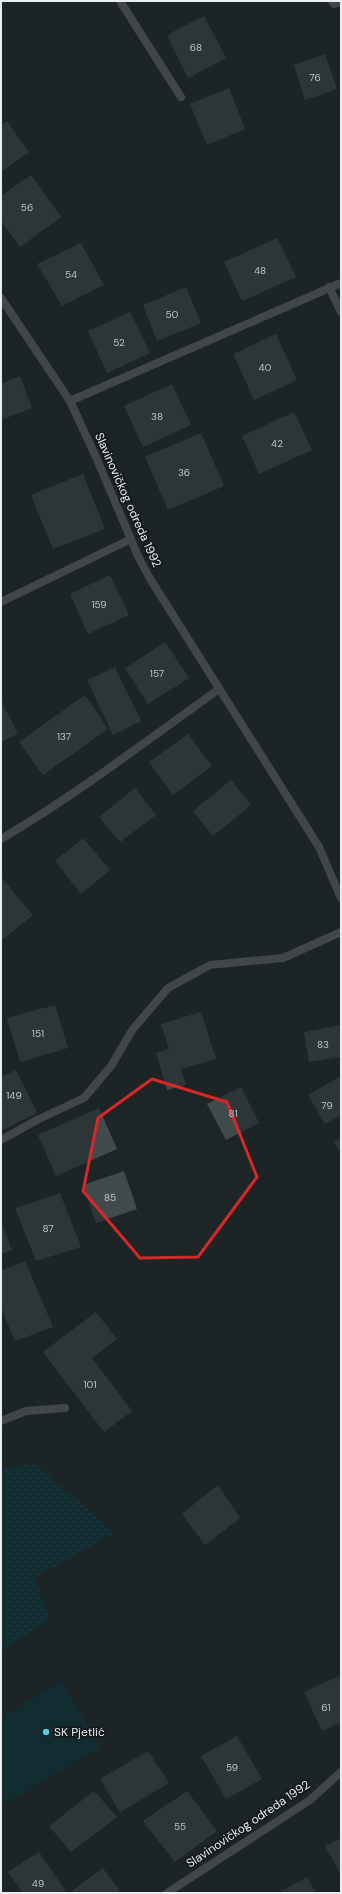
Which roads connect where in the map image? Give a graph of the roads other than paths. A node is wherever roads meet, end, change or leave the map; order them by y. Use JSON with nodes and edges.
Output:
{"nodes":[{"id":1,"x":120,"y":1,"type":"edge"},
{"id":2,"x":332,"y":1,"type":"edge"},
{"id":3,"x":341,"y":2,"type":"edge"},
{"id":4,"x":181,"y":97,"type":"dead end"},
{"id":5,"x":341,"y":282,"type":"edge"},
{"id":6,"x":329,"y":287,"type":"junction"},
{"id":7,"x":1,"y":298,"type":"edge"},
{"id":8,"x":341,"y":312,"type":"edge"},
{"id":9,"x":70,"y":400,"type":"junction"},
{"id":10,"x":131,"y":539,"type":"junction"},
{"id":11,"x":1,"y":602,"type":"edge"},
{"id":12,"x":219,"y":689,"type":"junction"},
{"id":13,"x":1,"y":839,"type":"edge"},
{"id":14,"x":341,"y":898,"type":"edge"},
{"id":15,"x":341,"y":932,"type":"edge"},
{"id":16,"x":1,"y":1140,"type":"edge"},
{"id":17,"x":64,"y":1408,"type":"dead end"},
{"id":18,"x":1,"y":1421,"type":"edge"},
{"id":19,"x":341,"y":1772,"type":"edge"},
{"id":20,"x":167,"y":1893,"type":"edge"}],
"edges":[{"from":1,"to":4,"type":"street"},
{"from":2,"to":3,"type":"street"},
{"from":5,"to":6,"type":"street"},
{"from":6,"to":8,"type":"street"},
{"from":6,"to":9,"type":"street"},
{"from":7,"to":9,"type":"street","name":"Slavinovičkog odreda 1992"},
{"from":9,"to":10,"type":"street","name":"Slavinovičkog odreda 1992"},
{"from":10,"to":11,"type":"street"},
{"from":10,"to":12,"type":"street","name":"Slavinovičkog odreda 1992"},
{"from":12,"to":13,"type":"street"},
{"from":12,"to":14,"type":"street","name":"Slavinovičkog odreda 1992"},
{"from":15,"to":16,"type":"street"},
{"from":17,"to":18,"type":"street"},
{"from":19,"to":20,"type":"street","name":"Slavinovičkog odreda 1992"}]}
